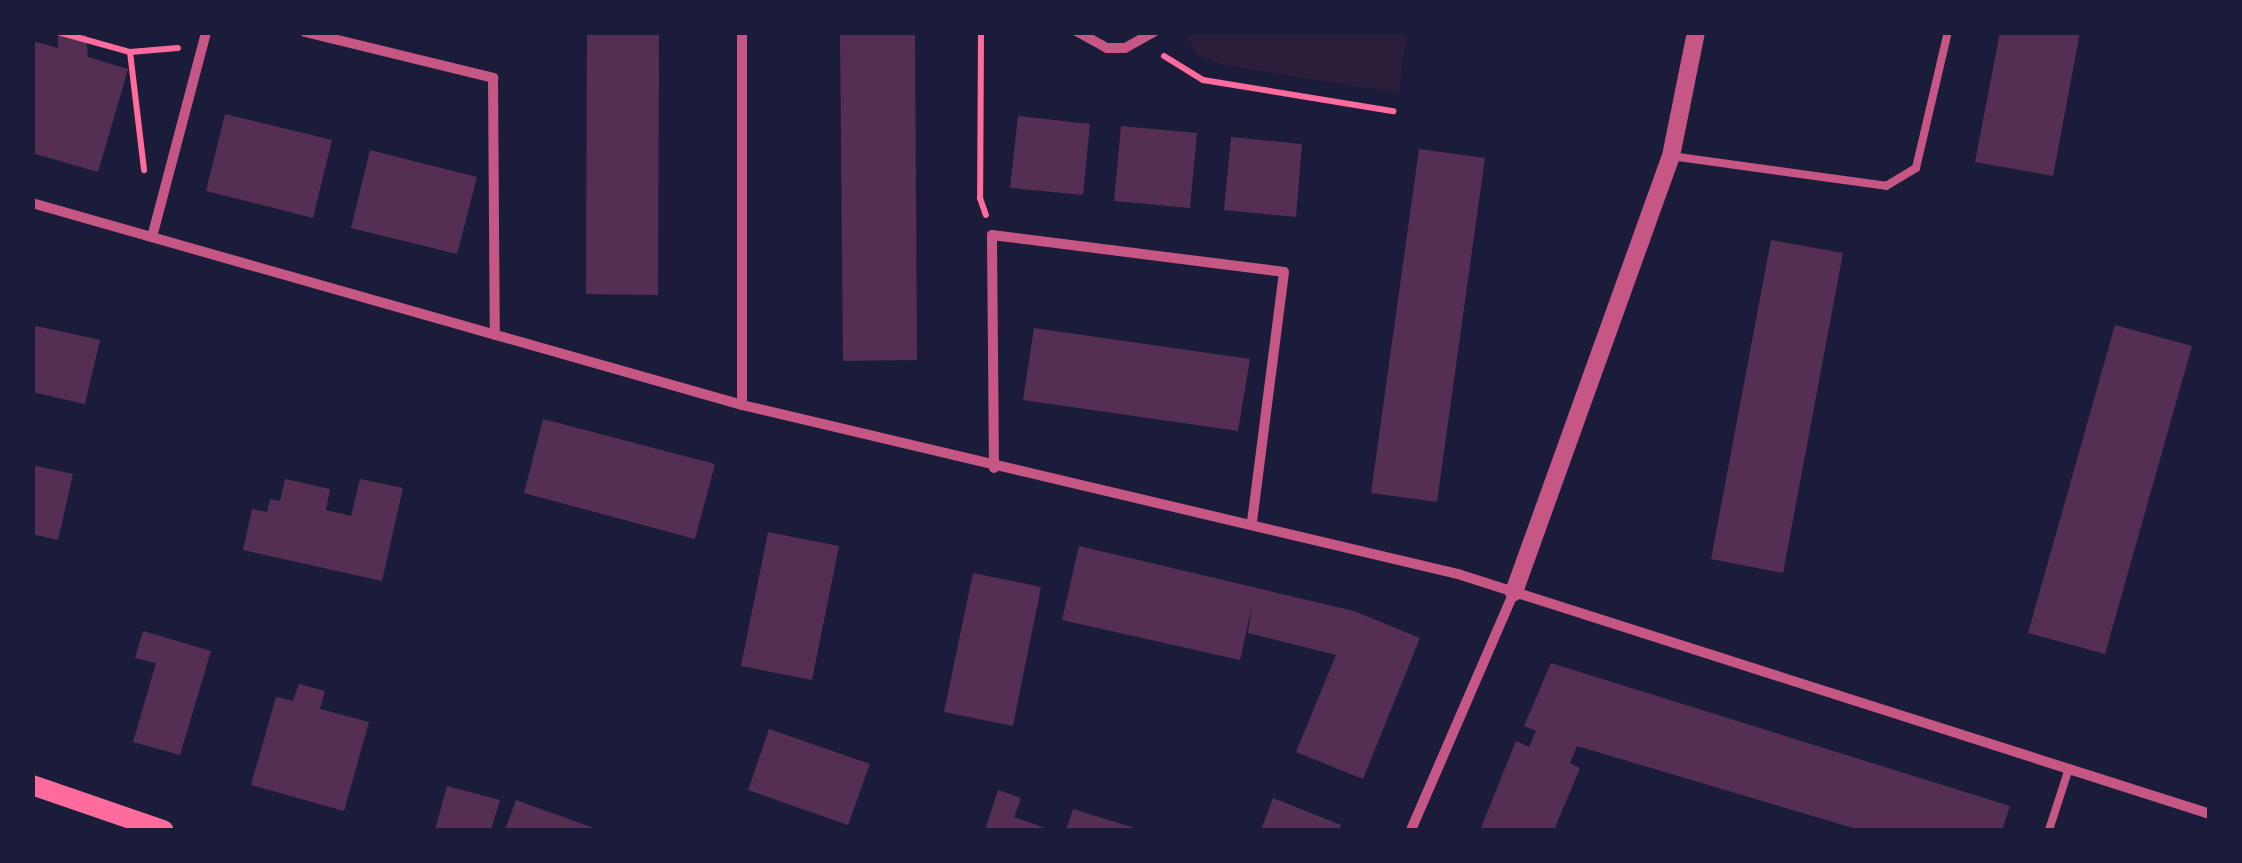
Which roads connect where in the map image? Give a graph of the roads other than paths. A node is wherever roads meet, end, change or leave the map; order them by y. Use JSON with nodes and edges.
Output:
{"nodes":[{"id":1,"x":206,"y":32,"type":"edge"},
{"id":2,"x":305,"y":32,"type":"edge"},
{"id":3,"x":742,"y":32,"type":"edge"},
{"id":4,"x":1078,"y":32,"type":"edge"},
{"id":5,"x":1154,"y":32,"type":"edge"},
{"id":6,"x":1696,"y":32,"type":"edge"},
{"id":7,"x":1948,"y":32,"type":"edge"},
{"id":8,"x":1671,"y":156,"type":"junction"},
{"id":9,"x":32,"y":203,"type":"edge"},
{"id":10,"x":152,"y":237,"type":"junction"},
{"id":11,"x":494,"y":334,"type":"junction"},
{"id":12,"x":742,"y":405,"type":"junction"},
{"id":13,"x":994,"y":468,"type":"junction"},
{"id":14,"x":1252,"y":523,"type":"junction"},
{"id":15,"x":1514,"y":592,"type":"junction"},
{"id":16,"x":2069,"y":768,"type":"junction"},
{"id":17,"x":32,"y":785,"type":"edge"},
{"id":18,"x":2210,"y":814,"type":"edge"},
{"id":19,"x":164,"y":830,"type":"edge"},
{"id":20,"x":1410,"y":830,"type":"edge"},
{"id":21,"x":2049,"y":830,"type":"edge"}],
"edges":[{"from":1,"to":10,"type":"street"},
{"from":2,"to":11,"type":"street"},
{"from":3,"to":12,"type":"street"},
{"from":4,"to":5,"type":"street"},
{"from":6,"to":8,"type":"street"},
{"from":7,"to":8,"type":"lane"},
{"from":8,"to":15,"type":"street"},
{"from":9,"to":10,"type":"street"},
{"from":10,"to":11,"type":"street"},
{"from":11,"to":12,"type":"street"},
{"from":12,"to":13,"type":"street"},
{"from":13,"to":14,"type":"street"},
{"from":13,"to":14,"type":"street"},
{"from":14,"to":15,"type":"street"},
{"from":15,"to":16,"type":"street"},
{"from":15,"to":20,"type":"street"},
{"from":16,"to":18,"type":"street"},
{"from":16,"to":21,"type":"lane"},
{"from":17,"to":19,"type":"main road"}]}
